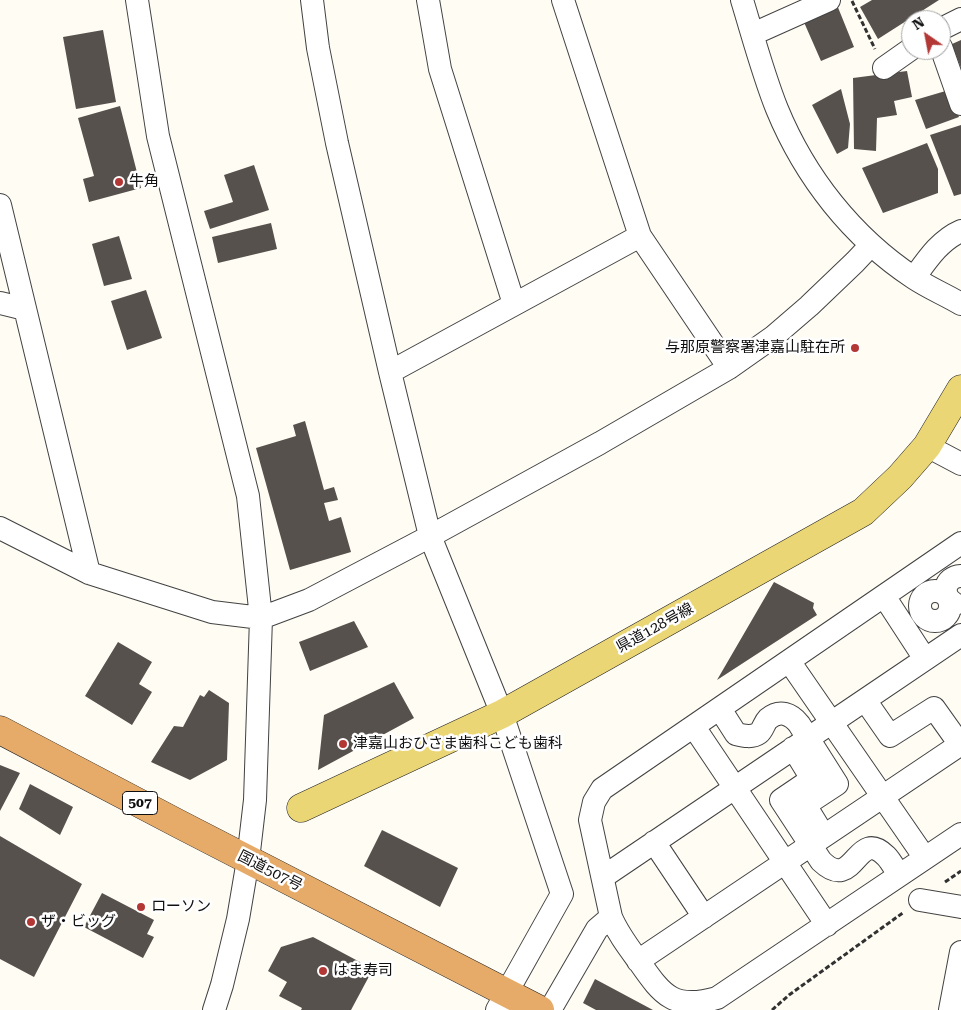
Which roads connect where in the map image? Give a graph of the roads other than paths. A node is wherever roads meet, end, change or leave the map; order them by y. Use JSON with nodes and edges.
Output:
{"nodes":[{"id":1,"x":137,"y":0,"type":"edge"},
{"id":2,"x":312,"y":0,"type":"edge"},
{"id":3,"x":428,"y":0,"type":"edge"},
{"id":4,"x":563,"y":0,"type":"edge"},
{"id":5,"x":742,"y":0,"type":"edge"},
{"id":6,"x":829,"y":0,"type":"edge"},
{"id":7,"x":752,"y":34,"type":"junction"},
{"id":8,"x":901,"y":56,"type":"edge"},
{"id":9,"x":946,"y":60,"type":"edge"},
{"id":10,"x":884,"y":68,"type":"road end"},
{"id":11,"x":960,"y":99,"type":"edge"},
{"id":12,"x":0,"y":205,"type":"edge"},
{"id":13,"x":961,"y":231,"type":"edge"},
{"id":14,"x":640,"y":236,"type":"junction"},
{"id":15,"x":871,"y":245,"type":"junction"},
{"id":16,"x":914,"y":278,"type":"junction"},
{"id":17,"x":0,"y":303,"type":"edge"},
{"id":18,"x":514,"y":304,"type":"junction"},
{"id":19,"x":961,"y":304,"type":"edge"},
{"id":20,"x":25,"y":309,"type":"junction"},
{"id":21,"x":728,"y":368,"type":"junction"},
{"id":22,"x":390,"y":372,"type":"junction"},
{"id":23,"x":961,"y":389,"type":"edge"},
{"id":24,"x":927,"y":446,"type":"junction"},
{"id":25,"x":961,"y":464,"type":"edge"},
{"id":26,"x":0,"y":528,"type":"edge"},
{"id":27,"x":430,"y":536,"type":"junction"},
{"id":28,"x":961,"y":543,"type":"edge"},
{"id":29,"x":89,"y":573,"type":"junction"},
{"id":30,"x":961,"y":576,"type":"edge"},
{"id":31,"x":884,"y":596,"type":"junction"},
{"id":32,"x":955,"y":602,"type":"edge"},
{"id":33,"x":261,"y":618,"type":"junction"},
{"id":34,"x":913,"y":620,"type":"junction"},
{"id":35,"x":961,"y":635,"type":"edge"},
{"id":36,"x":925,"y":659,"type":"junction"},
{"id":37,"x":789,"y":661,"type":"junction"},
{"id":38,"x":865,"y":700,"type":"junction"},
{"id":39,"x":720,"y":708,"type":"junction"},
{"id":40,"x":502,"y":714,"type":"junction"},
{"id":41,"x":832,"y":722,"type":"junction"},
{"id":42,"x":694,"y":727,"type":"junction"},
{"id":43,"x":0,"y":730,"type":"edge"},
{"id":44,"x":801,"y":743,"type":"junction"},
{"id":45,"x":961,"y":745,"type":"edge"},
{"id":46,"x":735,"y":788,"type":"junction"},
{"id":47,"x":883,"y":797,"type":"junction"},
{"id":48,"x":301,"y":808,"type":"dead end"},
{"id":49,"x":961,"y":834,"type":"edge"},
{"id":50,"x":817,"y":841,"type":"junction"},
{"id":51,"x":654,"y":842,"type":"junction"},
{"id":52,"x":924,"y":858,"type":"junction"},
{"id":53,"x":248,"y":860,"type":"junction"},
{"id":54,"x":785,"y":862,"type":"junction"},
{"id":55,"x":899,"y":875,"type":"junction"},
{"id":56,"x":603,"y":877,"type":"junction"},
{"id":57,"x":920,"y":900,"type":"road end"},
{"id":58,"x":961,"y":907,"type":"edge"},
{"id":59,"x":610,"y":917,"type":"junction"},
{"id":60,"x":704,"y":917,"type":"junction"},
{"id":61,"x":826,"y":925,"type":"junction"},
{"id":62,"x":961,"y":952,"type":"edge"},
{"id":63,"x":638,"y":961,"type":"junction"},
{"id":64,"x":501,"y":1001,"type":"edge"},
{"id":65,"x":214,"y":1010,"type":"edge"},
{"id":66,"x":540,"y":1010,"type":"edge"},
{"id":67,"x":550,"y":1010,"type":"edge"},
{"id":68,"x":950,"y":1010,"type":"edge"}],
"edges":[{"from":1,"to":33,"type":"street"},
{"from":2,"to":22,"type":"street"},
{"from":3,"to":18,"type":"street"},
{"from":4,"to":14,"type":"street"},
{"from":5,"to":7,"type":"street"},
{"from":6,"to":7,"type":"street"},
{"from":7,"to":15,"type":"street"},
{"from":8,"to":10,"type":"street"},
{"from":9,"to":11,"type":"street"},
{"from":12,"to":20,"type":"street"},
{"from":13,"to":16,"type":"street"},
{"from":14,"to":18,"type":"street"},
{"from":14,"to":21,"type":"street"},
{"from":15,"to":16,"type":"street"},
{"from":15,"to":21,"type":"street"},
{"from":16,"to":19,"type":"street"},
{"from":17,"to":20,"type":"street"},
{"from":18,"to":22,"type":"street"},
{"from":20,"to":29,"type":"street"},
{"from":21,"to":27,"type":"street"},
{"from":22,"to":27,"type":"street"},
{"from":23,"to":24,"type":"main road","name":"県道128号線"},
{"from":24,"to":25,"type":"street"},
{"from":24,"to":40,"type":"main road","name":"県道128号線"},
{"from":26,"to":29,"type":"street"},
{"from":27,"to":33,"type":"street"},
{"from":27,"to":40,"type":"street"},
{"from":28,"to":31,"type":"street"},
{"from":29,"to":33,"type":"street"},
{"from":30,"to":32,"type":"street"},
{"from":31,"to":34,"type":"street"},
{"from":31,"to":37,"type":"street"},
{"from":32,"to":34,"type":"street"},
{"from":33,"to":53,"type":"street"},
{"from":34,"to":36,"type":"street"},
{"from":35,"to":36,"type":"street"},
{"from":36,"to":38,"type":"street"},
{"from":37,"to":39,"type":"street"},
{"from":37,"to":41,"type":"street"},
{"from":38,"to":41,"type":"street"},
{"from":38,"to":45,"type":"street"},
{"from":39,"to":42,"type":"street"},
{"from":39,"to":44,"type":"street"},
{"from":40,"to":48,"type":"main road","name":"県道128号線"},
{"from":40,"to":64,"type":"street"},
{"from":41,"to":44,"type":"street"},
{"from":41,"to":47,"type":"street"},
{"from":42,"to":46,"type":"street"},
{"from":42,"to":56,"type":"street"},
{"from":43,"to":53,"type":"highway","name":"国道507号","number":"507"},
{"from":44,"to":46,"type":"street"},
{"from":44,"to":50,"type":"street"},
{"from":45,"to":47,"type":"street"},
{"from":46,"to":51,"type":"street"},
{"from":46,"to":54,"type":"street"},
{"from":47,"to":50,"type":"street"},
{"from":47,"to":52,"type":"street"},
{"from":49,"to":52,"type":"street"},
{"from":50,"to":54,"type":"street"},
{"from":50,"to":55,"type":"street"},
{"from":51,"to":56,"type":"street"},
{"from":51,"to":60,"type":"street"},
{"from":52,"to":55,"type":"street"},
{"from":53,"to":64,"type":"highway","name":"国道507号","number":"507"},
{"from":53,"to":65,"type":"street"},
{"from":54,"to":60,"type":"street"},
{"from":54,"to":61,"type":"street"},
{"from":55,"to":61,"type":"street"},
{"from":56,"to":59,"type":"street"},
{"from":57,"to":58,"type":"street"},
{"from":59,"to":63,"type":"street"},
{"from":59,"to":67,"type":"street"},
{"from":60,"to":63,"type":"street"},
{"from":61,"to":63,"type":"street"},
{"from":62,"to":68,"type":"street"},
{"from":64,"to":66,"type":"highway","name":"国道507号","number":"507"}]}
